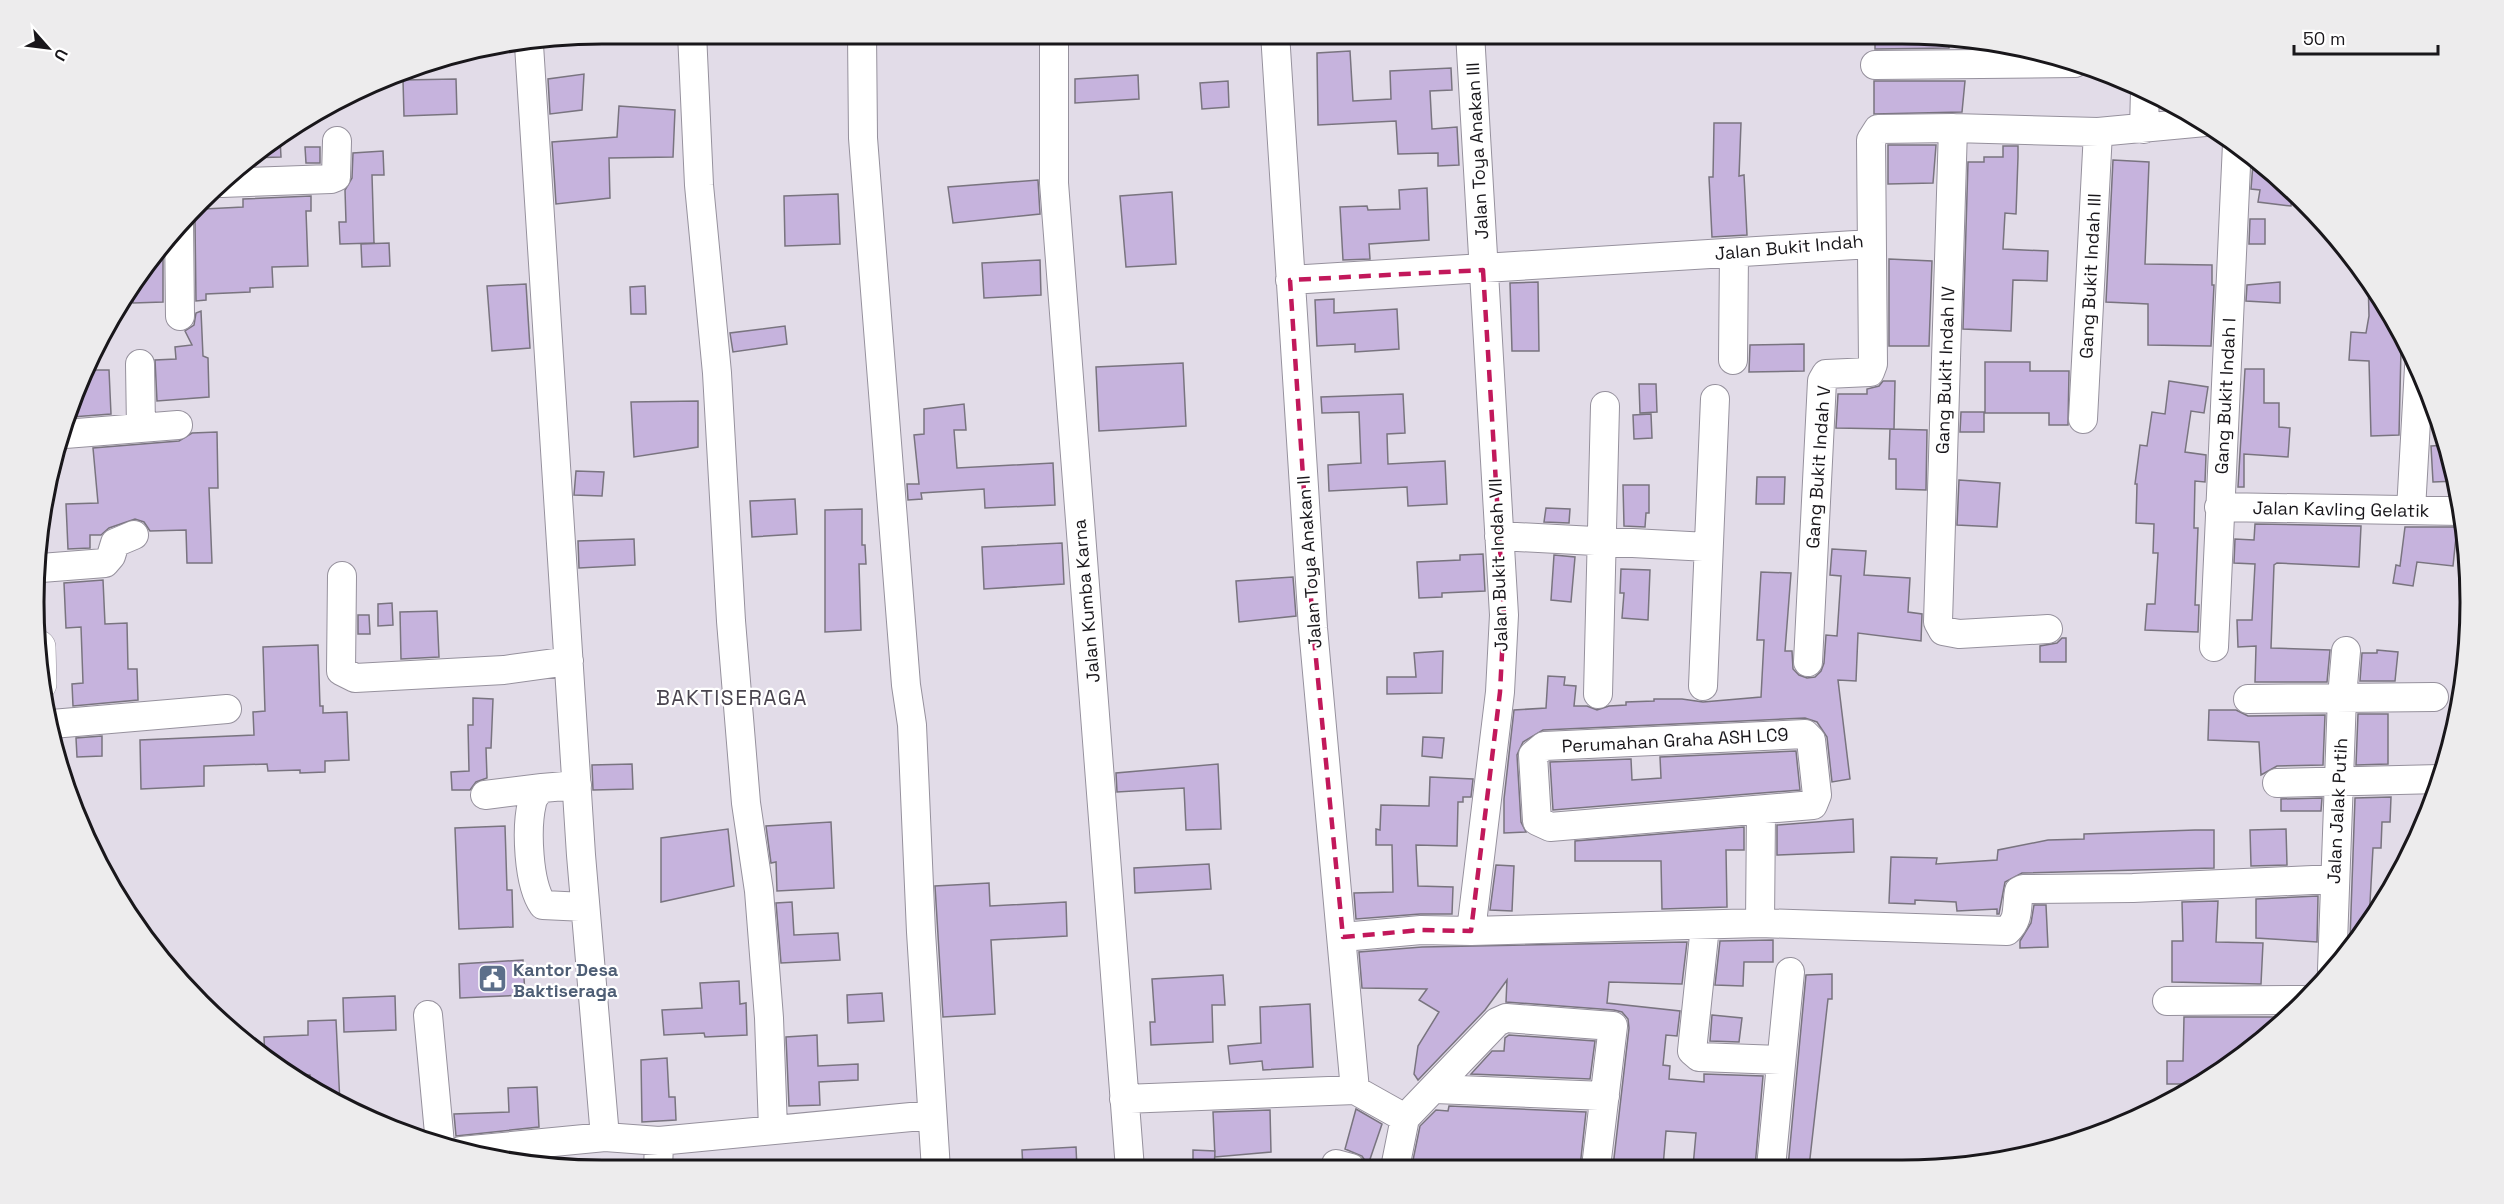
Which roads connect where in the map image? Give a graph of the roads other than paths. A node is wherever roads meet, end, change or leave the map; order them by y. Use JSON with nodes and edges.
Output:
{"nodes":[{"id":1,"x":693,"y":44,"type":"edge"},
{"id":2,"x":862,"y":44,"type":"edge"},
{"id":3,"x":1054,"y":44,"type":"edge"},
{"id":4,"x":1276,"y":44,"type":"edge"},
{"id":5,"x":1471,"y":44,"type":"edge"},
{"id":6,"x":529,"y":48,"type":"edge"},
{"id":7,"x":2048,"y":63,"type":"edge"},
{"id":8,"x":1875,"y":66,"type":"dead end"},
{"id":9,"x":2145,"y":99,"type":"edge"},
{"id":10,"x":2190,"y":124,"type":"edge"},
{"id":11,"x":1953,"y":128,"type":"junction"},
{"id":12,"x":2144,"y":129,"type":"junction"},
{"id":13,"x":2098,"y":132,"type":"junction"},
{"id":14,"x":337,"y":141,"type":"dead end"},
{"id":15,"x":2236,"y":155,"type":"edge"},
{"id":16,"x":233,"y":183,"type":"edge"},
{"id":17,"x":179,"y":237,"type":"edge"},
{"id":18,"x":1871,"y":244,"type":"junction"},
{"id":19,"x":1734,"y":253,"type":"junction"},
{"id":20,"x":1484,"y":270,"type":"junction"},
{"id":21,"x":1290,"y":280,"type":"junction"},
{"id":22,"x":180,"y":316,"type":"dead end"},
{"id":23,"x":1733,"y":360,"type":"dead end"},
{"id":24,"x":140,"y":364,"type":"dead end"},
{"id":25,"x":2418,"y":388,"type":"edge"},
{"id":26,"x":1714,"y":399,"type":"dead end"},
{"id":27,"x":1605,"y":406,"type":"dead end"},
{"id":28,"x":2083,"y":419,"type":"dead end"},
{"id":29,"x":178,"y":425,"type":"dead end"},
{"id":30,"x":141,"y":428,"type":"junction"},
{"id":31,"x":70,"y":434,"type":"edge"},
{"id":32,"x":2219,"y":507,"type":"junction"},
{"id":33,"x":2411,"y":510,"type":"junction"},
{"id":34,"x":2453,"y":511,"type":"edge"},
{"id":35,"x":134,"y":536,"type":"dead end"},
{"id":36,"x":1499,"y":536,"type":"junction"},
{"id":37,"x":1602,"y":541,"type":"junction"},
{"id":38,"x":1708,"y":547,"type":"junction"},
{"id":39,"x":45,"y":568,"type":"edge"},
{"id":40,"x":342,"y":576,"type":"dead end"},
{"id":41,"x":2048,"y":629,"type":"dead end"},
{"id":42,"x":2214,"y":647,"type":"dead end"},
{"id":43,"x":2346,"y":651,"type":"dead end"},
{"id":44,"x":569,"y":661,"type":"junction"},
{"id":45,"x":1808,"y":662,"type":"dead end"},
{"id":46,"x":1703,"y":686,"type":"dead end"},
{"id":47,"x":1598,"y":693,"type":"dead end"},
{"id":48,"x":2342,"y":697,"type":"junction"},
{"id":49,"x":2434,"y":697,"type":"dead end"},
{"id":50,"x":2248,"y":699,"type":"dead end"},
{"id":51,"x":227,"y":709,"type":"dead end"},
{"id":52,"x":57,"y":724,"type":"edge"},
{"id":53,"x":2432,"y":779,"type":"edge"},
{"id":54,"x":2340,"y":781,"type":"junction"},
{"id":55,"x":2277,"y":783,"type":"dead end"},
{"id":56,"x":578,"y":785,"type":"junction"},
{"id":57,"x":542,"y":788,"type":"junction"},
{"id":58,"x":485,"y":795,"type":"dead end"},
{"id":59,"x":1761,"y":811,"type":"junction"},
{"id":60,"x":2334,"y":879,"type":"junction"},
{"id":61,"x":585,"y":907,"type":"junction"},
{"id":62,"x":1760,"y":923,"type":"junction"},
{"id":63,"x":1705,"y":926,"type":"junction"},
{"id":64,"x":1471,"y":931,"type":"junction"},
{"id":65,"x":1342,"y":938,"type":"junction"},
{"id":66,"x":2332,"y":957,"type":"edge"},
{"id":67,"x":1790,"y":972,"type":"dead end"},
{"id":68,"x":2294,"y":1000,"type":"edge"},
{"id":69,"x":2167,"y":1001,"type":"dead end"},
{"id":70,"x":428,"y":1015,"type":"dead end"},
{"id":71,"x":1780,"y":1060,"type":"junction"},
{"id":72,"x":1436,"y":1089,"type":"junction"},
{"id":73,"x":1354,"y":1090,"type":"junction"},
{"id":74,"x":1605,"y":1096,"type":"junction"},
{"id":75,"x":1124,"y":1099,"type":"junction"},
{"id":76,"x":933,"y":1115,"type":"junction"},
{"id":77,"x":1405,"y":1118,"type":"junction"},
{"id":78,"x":773,"y":1129,"type":"junction"},
{"id":79,"x":439,"y":1136,"type":"edge"},
{"id":80,"x":605,"y":1137,"type":"junction"},
{"id":81,"x":659,"y":1141,"type":"junction"},
{"id":82,"x":487,"y":1148,"type":"edge"},
{"id":83,"x":658,"y":1160,"type":"edge"},
{"id":84,"x":935,"y":1160,"type":"edge"},
{"id":85,"x":1129,"y":1160,"type":"edge"},
{"id":86,"x":1397,"y":1160,"type":"edge"},
{"id":87,"x":1597,"y":1160,"type":"edge"},
{"id":88,"x":1773,"y":1160,"type":"edge"}],
"edges":[{"from":1,"to":78,"type":"street"},
{"from":2,"to":76,"type":"street"},
{"from":3,"to":75,"type":"street","name":"Jalan Kumba Karna"},
{"from":4,"to":21,"type":"street","name":"Jalan Toya Anakan II"},
{"from":5,"to":20,"type":"street","name":"Jalan Toya Anakan III"},
{"from":6,"to":44,"type":"street"},
{"from":7,"to":8,"type":"street"},
{"from":9,"to":12,"type":"street"},
{"from":10,"to":12,"type":"street","name":"Jalan Bukit Indah"},
{"from":11,"to":13,"type":"street","name":"Jalan Bukit Indah"},
{"from":11,"to":18,"type":"street","name":"Jalan Bukit Indah"},
{"from":11,"to":41,"type":"street","name":"Gang Bukit Indah IV"},
{"from":12,"to":13,"type":"street","name":"Jalan Bukit Indah"},
{"from":13,"to":28,"type":"street","name":"Gang Bukit Indah III"},
{"from":14,"to":16,"type":"street"},
{"from":15,"to":32,"type":"street","name":"Gang Bukit Indah I"},
{"from":17,"to":22,"type":"street"},
{"from":18,"to":19,"type":"street","name":"Jalan Bukit Indah"},
{"from":18,"to":45,"type":"street","name":"Gang Bukit Indah V"},
{"from":19,"to":20,"type":"street","name":"Jalan Bukit Indah"},
{"from":19,"to":23,"type":"street"},
{"from":20,"to":21,"type":"street","name":"Jalan Bukit Indah"},
{"from":20,"to":36,"type":"street","name":"Jalan Bukit Indah VII"},
{"from":21,"to":65,"type":"street","name":"Jalan Toya Anakan II"},
{"from":24,"to":30,"type":"street"},
{"from":25,"to":33,"type":"street"},
{"from":26,"to":38,"type":"street"},
{"from":27,"to":37,"type":"street"},
{"from":29,"to":30,"type":"street"},
{"from":30,"to":31,"type":"street"},
{"from":32,"to":33,"type":"street","name":"Jalan Kavling Gelatik"},
{"from":32,"to":42,"type":"street","name":"Gang Bukit Indah I"},
{"from":33,"to":34,"type":"street","name":"Jalan Kavling Gelatik"},
{"from":35,"to":39,"type":"street"},
{"from":36,"to":37,"type":"street"},
{"from":36,"to":64,"type":"street","name":"Jalan Bukit Indah VII"},
{"from":37,"to":38,"type":"street"},
{"from":37,"to":47,"type":"street"},
{"from":38,"to":46,"type":"street"},
{"from":40,"to":44,"type":"street"},
{"from":43,"to":48,"type":"street","name":"Jalan Jalak Putih"},
{"from":44,"to":56,"type":"street"},
{"from":48,"to":49,"type":"street"},
{"from":48,"to":50,"type":"street"},
{"from":48,"to":54,"type":"street","name":"Jalan Jalak Putih"},
{"from":51,"to":52,"type":"street"},
{"from":53,"to":54,"type":"street"},
{"from":54,"to":55,"type":"street"},
{"from":54,"to":60,"type":"street","name":"Jalan Jalak Putih"},
{"from":56,"to":57,"type":"street"},
{"from":56,"to":61,"type":"street"},
{"from":57,"to":58,"type":"street"},
{"from":57,"to":61,"type":"street"},
{"from":59,"to":59,"type":"street","name":"Perumahan Graha ASH LC9"},
{"from":59,"to":62,"type":"street"},
{"from":60,"to":62,"type":"street"},
{"from":60,"to":66,"type":"street","name":"Jalan Jalak Putih"},
{"from":61,"to":80,"type":"street"},
{"from":62,"to":63,"type":"street"},
{"from":63,"to":64,"type":"street"},
{"from":63,"to":71,"type":"street"},
{"from":64,"to":65,"type":"street"},
{"from":65,"to":73,"type":"street","name":"Jalan Toya Anakan II"},
{"from":67,"to":71,"type":"street"},
{"from":68,"to":69,"type":"street"},
{"from":70,"to":79,"type":"street"},
{"from":71,"to":88,"type":"street"},
{"from":72,"to":74,"type":"street"},
{"from":72,"to":74,"type":"street"},
{"from":72,"to":77,"type":"street"},
{"from":73,"to":75,"type":"street"},
{"from":73,"to":77,"type":"street"},
{"from":74,"to":87,"type":"street"},
{"from":75,"to":85,"type":"street","name":"Jalan Kumba Karna"},
{"from":76,"to":78,"type":"street"},
{"from":76,"to":84,"type":"street"},
{"from":77,"to":86,"type":"street"},
{"from":78,"to":81,"type":"street"},
{"from":80,"to":81,"type":"street"},
{"from":80,"to":82,"type":"street"},
{"from":81,"to":83,"type":"street"}]}
